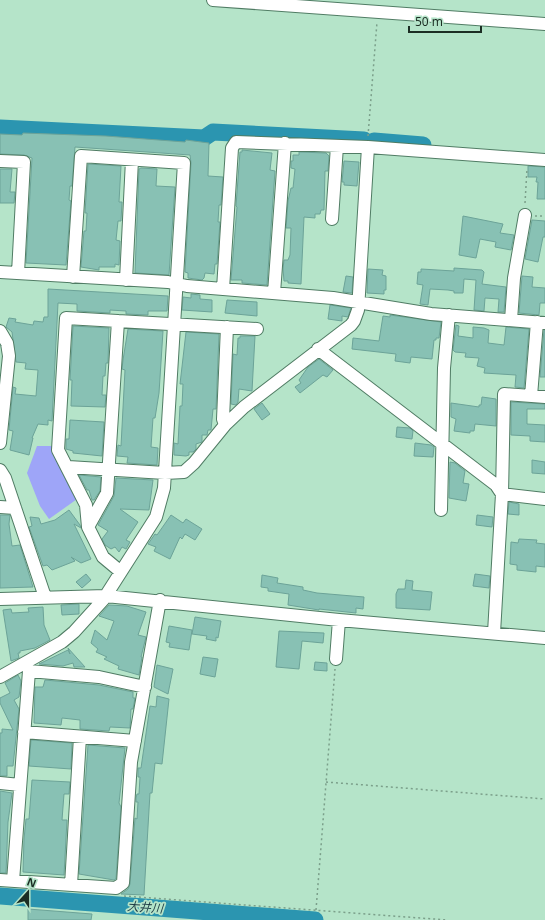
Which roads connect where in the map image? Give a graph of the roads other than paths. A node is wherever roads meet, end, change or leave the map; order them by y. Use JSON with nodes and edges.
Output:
{"nodes":[{"id":1,"x":213,"y":0,"type":"edge"},
{"id":2,"x":545,"y":24,"type":"edge"},
{"id":3,"x":285,"y":143,"type":"junction"},
{"id":4,"x":337,"y":146,"type":"junction"},
{"id":5,"x":368,"y":147,"type":"junction"},
{"id":6,"x":132,"y":160,"type":"junction"},
{"id":7,"x":545,"y":160,"type":"edge"},
{"id":8,"x":0,"y":161,"type":"edge"},
{"id":9,"x":524,"y":215,"type":"road end"},
{"id":10,"x":332,"y":219,"type":"dead end"},
{"id":11,"x":0,"y":272,"type":"edge"},
{"id":12,"x":18,"y":273,"type":"junction"},
{"id":13,"x":73,"y":277,"type":"junction"},
{"id":14,"x":126,"y":280,"type":"junction"},
{"id":15,"x":177,"y":284,"type":"junction"},
{"id":16,"x":223,"y":289,"type":"junction"},
{"id":17,"x":274,"y":293,"type":"junction"},
{"id":18,"x":359,"y":301,"type":"junction"},
{"id":19,"x":449,"y":315,"type":"junction"},
{"id":20,"x":511,"y":320,"type":"junction"},
{"id":21,"x":118,"y":321,"type":"junction"},
{"id":22,"x":541,"y":322,"type":"edge"},
{"id":23,"x":174,"y":324,"type":"junction"},
{"id":24,"x":227,"y":327,"type":"junction"},
{"id":25,"x":257,"y":329,"type":"dead end"},
{"id":26,"x":0,"y":331,"type":"edge"},
{"id":27,"x":318,"y":349,"type":"junction"},
{"id":28,"x":531,"y":396,"type":"junction"},
{"id":29,"x":545,"y":397,"type":"edge"},
{"id":30,"x":225,"y":425,"type":"junction"},
{"id":31,"x":0,"y":443,"type":"edge"},
{"id":32,"x":443,"y":443,"type":"junction"},
{"id":33,"x":68,"y":467,"type":"junction"},
{"id":34,"x":0,"y":470,"type":"edge"},
{"id":35,"x":108,"y":470,"type":"junction"},
{"id":36,"x":164,"y":474,"type":"junction"},
{"id":37,"x":502,"y":494,"type":"junction"},
{"id":38,"x":545,"y":499,"type":"edge"},
{"id":39,"x":0,"y":507,"type":"edge"},
{"id":40,"x":15,"y":508,"type":"junction"},
{"id":41,"x":441,"y":510,"type":"dead end"},
{"id":42,"x":88,"y":527,"type":"junction"},
{"id":43,"x":121,"y":572,"type":"junction"},
{"id":44,"x":106,"y":596,"type":"junction"},
{"id":45,"x":45,"y":597,"type":"junction"},
{"id":46,"x":0,"y":599,"type":"edge"},
{"id":47,"x":160,"y":600,"type":"junction"},
{"id":48,"x":339,"y":620,"type":"junction"},
{"id":49,"x":494,"y":633,"type":"junction"},
{"id":50,"x":545,"y":638,"type":"edge"},
{"id":51,"x":336,"y":659,"type":"road end"},
{"id":52,"x":26,"y":667,"type":"junction"},
{"id":53,"x":0,"y":677,"type":"edge"},
{"id":54,"x":145,"y":687,"type":"junction"},
{"id":55,"x":24,"y":732,"type":"junction"},
{"id":56,"x":80,"y":737,"type":"junction"},
{"id":57,"x":135,"y":741,"type":"junction"},
{"id":58,"x":0,"y":784,"type":"edge"},
{"id":59,"x":20,"y":785,"type":"junction"},
{"id":60,"x":0,"y":880,"type":"edge"},
{"id":61,"x":13,"y":881,"type":"junction"},
{"id":62,"x":71,"y":885,"type":"junction"}],
"edges":[{"from":1,"to":2,"type":"street"},
{"from":3,"to":4,"type":"street"},
{"from":3,"to":16,"type":"street"},
{"from":3,"to":17,"type":"street"},
{"from":4,"to":5,"type":"street"},
{"from":4,"to":10,"type":"street"},
{"from":5,"to":7,"type":"street"},
{"from":5,"to":18,"type":"street"},
{"from":6,"to":13,"type":"street"},
{"from":6,"to":14,"type":"street"},
{"from":6,"to":15,"type":"street"},
{"from":8,"to":12,"type":"street"},
{"from":9,"to":20,"type":"street"},
{"from":11,"to":12,"type":"street"},
{"from":12,"to":13,"type":"street"},
{"from":13,"to":14,"type":"street"},
{"from":14,"to":15,"type":"street"},
{"from":15,"to":16,"type":"street"},
{"from":15,"to":23,"type":"street"},
{"from":16,"to":17,"type":"street"},
{"from":17,"to":18,"type":"street"},
{"from":18,"to":19,"type":"street"},
{"from":18,"to":27,"type":"street"},
{"from":19,"to":20,"type":"street"},
{"from":19,"to":32,"type":"street"},
{"from":20,"to":22,"type":"street"},
{"from":21,"to":23,"type":"street"},
{"from":21,"to":33,"type":"street"},
{"from":21,"to":35,"type":"street"},
{"from":22,"to":28,"type":"street"},
{"from":23,"to":24,"type":"street"},
{"from":23,"to":36,"type":"street"},
{"from":24,"to":25,"type":"street"},
{"from":24,"to":30,"type":"street"},
{"from":26,"to":31,"type":"street"},
{"from":27,"to":30,"type":"street"},
{"from":27,"to":32,"type":"street"},
{"from":28,"to":29,"type":"street"},
{"from":28,"to":37,"type":"street"},
{"from":30,"to":36,"type":"street"},
{"from":32,"to":37,"type":"street"},
{"from":32,"to":41,"type":"street"},
{"from":33,"to":35,"type":"street"},
{"from":33,"to":42,"type":"street"},
{"from":34,"to":40,"type":"street"},
{"from":35,"to":36,"type":"street"},
{"from":35,"to":42,"type":"street"},
{"from":36,"to":43,"type":"street"},
{"from":37,"to":38,"type":"street"},
{"from":37,"to":49,"type":"street"},
{"from":39,"to":40,"type":"street"},
{"from":40,"to":45,"type":"street"},
{"from":42,"to":43,"type":"street"},
{"from":43,"to":44,"type":"street"},
{"from":44,"to":45,"type":"street"},
{"from":44,"to":47,"type":"street"},
{"from":44,"to":52,"type":"street"},
{"from":45,"to":46,"type":"street"},
{"from":47,"to":48,"type":"street"},
{"from":47,"to":54,"type":"street"},
{"from":48,"to":49,"type":"street"},
{"from":48,"to":51,"type":"street"},
{"from":49,"to":50,"type":"street"},
{"from":52,"to":53,"type":"street"},
{"from":52,"to":54,"type":"street"},
{"from":52,"to":55,"type":"street"},
{"from":54,"to":57,"type":"street"},
{"from":55,"to":56,"type":"street"},
{"from":55,"to":59,"type":"street"},
{"from":56,"to":57,"type":"street"},
{"from":56,"to":62,"type":"street"},
{"from":57,"to":62,"type":"street"},
{"from":58,"to":59,"type":"street"},
{"from":59,"to":61,"type":"street"},
{"from":60,"to":61,"type":"street"},
{"from":61,"to":62,"type":"street"}]}
